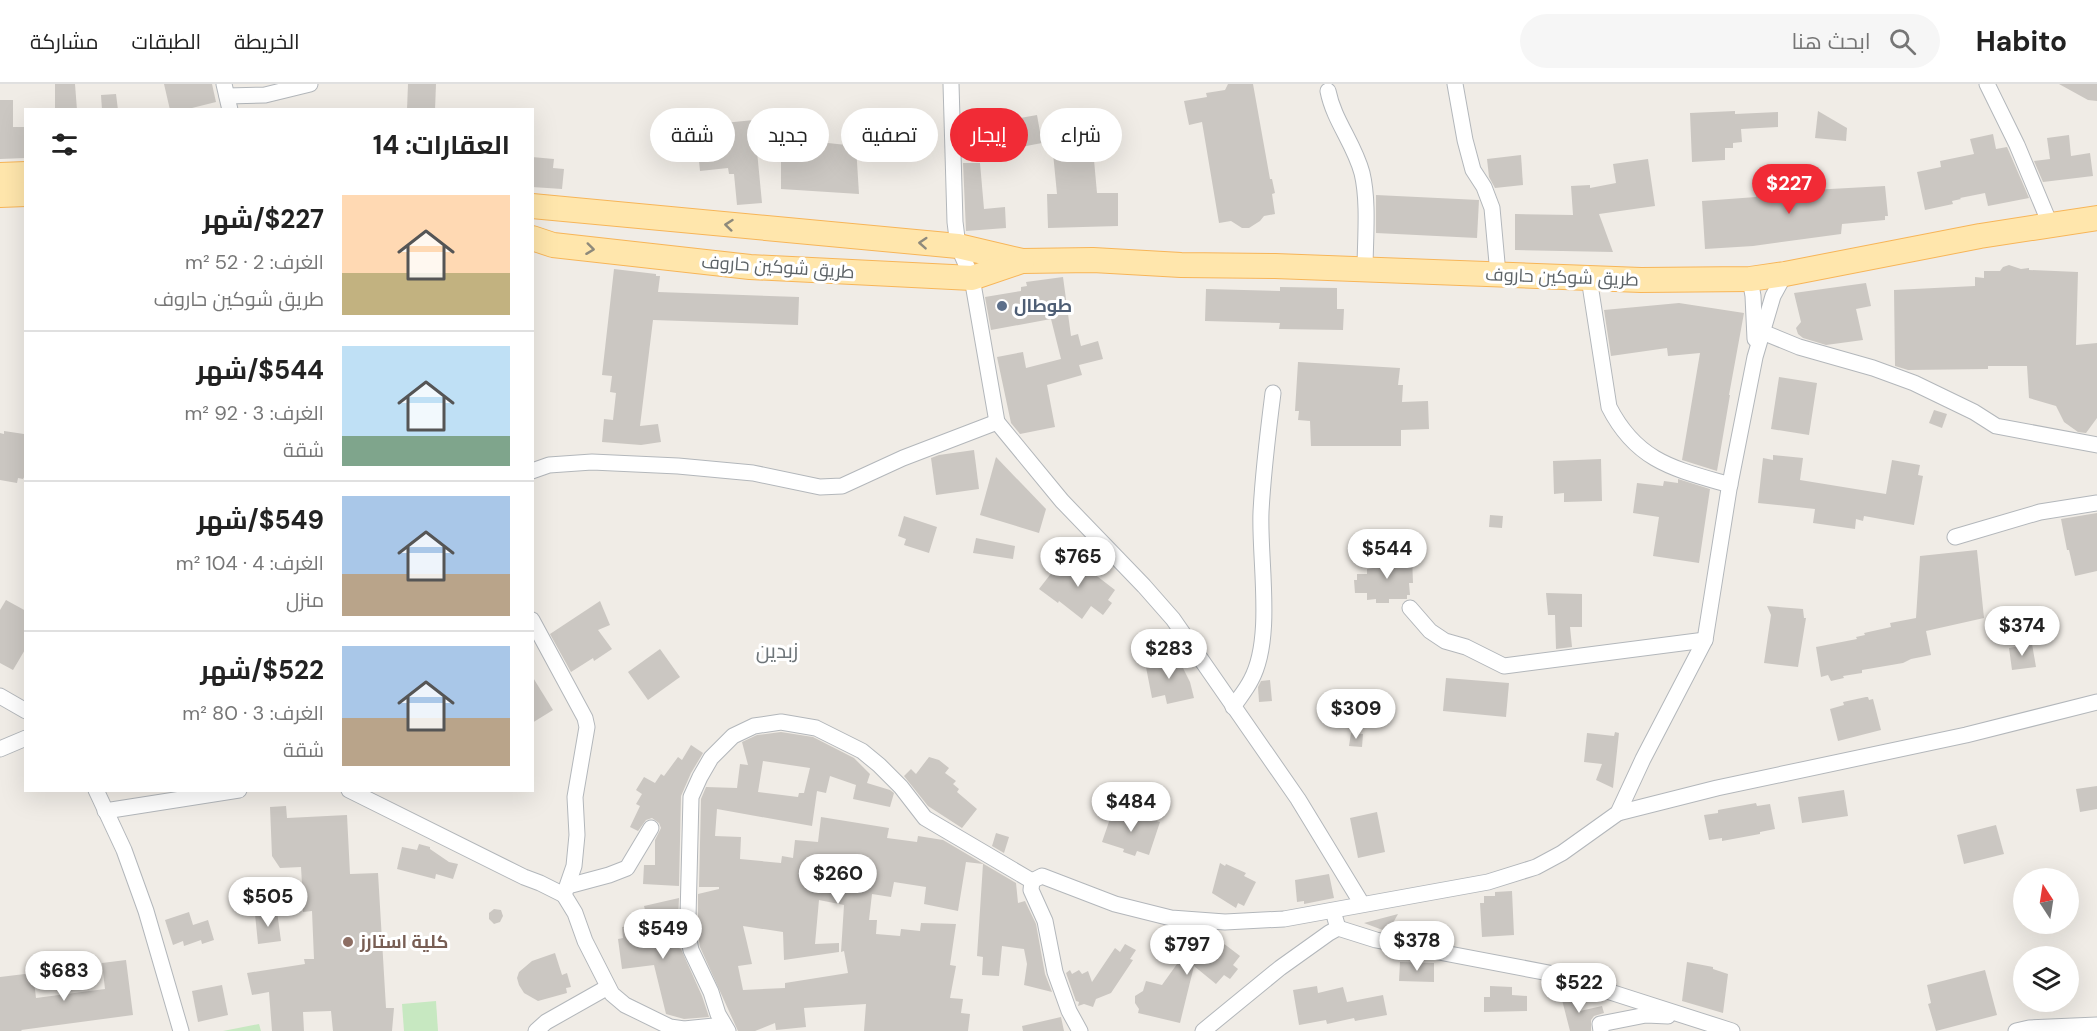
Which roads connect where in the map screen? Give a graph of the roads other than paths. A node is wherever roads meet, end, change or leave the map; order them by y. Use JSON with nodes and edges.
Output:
{"nodes":[{"id":1,"x":310,"y":84,"type":"edge"},
{"id":2,"x":951,"y":84,"type":"edge"},
{"id":3,"x":1455,"y":84,"type":"edge"},
{"id":4,"x":1987,"y":84,"type":"edge"},
{"id":5,"x":1328,"y":91,"type":"dead end"},
{"id":6,"x":227,"y":97,"type":"edge"},
{"id":7,"x":24,"y":174,"type":"edge"},
{"id":8,"x":0,"y":175,"type":"edge"},
{"id":9,"x":24,"y":194,"type":"edge"},
{"id":10,"x":0,"y":195,"type":"edge"},
{"id":11,"x":534,"y":206,"type":"edge"},
{"id":12,"x":2097,"y":218,"type":"edge"},
{"id":13,"x":2050,"y":225,"type":"junction"},
{"id":14,"x":534,"y":239,"type":"edge"},
{"id":15,"x":958,"y":246,"type":"junction"},
{"id":16,"x":1022,"y":261,"type":"junction"},
{"id":17,"x":1365,"y":271,"type":"junction"},
{"id":18,"x":1498,"y":274,"type":"junction"},
{"id":19,"x":1785,"y":274,"type":"junction"},
{"id":20,"x":972,"y":278,"type":"junction"},
{"id":21,"x":1589,"y":278,"type":"junction"},
{"id":22,"x":1750,"y":279,"type":"junction"},
{"id":23,"x":1759,"y":331,"type":"junction"},
{"id":24,"x":1273,"y":393,"type":"dead end"},
{"id":25,"x":997,"y":422,"type":"junction"},
{"id":26,"x":2097,"y":445,"type":"edge"},
{"id":27,"x":534,"y":470,"type":"edge"},
{"id":28,"x":1730,"y":485,"type":"junction"},
{"id":29,"x":2097,"y":503,"type":"edge"},
{"id":30,"x":1955,"y":537,"type":"dead end"},
{"id":31,"x":1410,"y":608,"type":"dead end"},
{"id":32,"x":534,"y":629,"type":"edge"},
{"id":33,"x":1706,"y":640,"type":"junction"},
{"id":34,"x":538,"y":648,"type":"edge"},
{"id":35,"x":0,"y":696,"type":"edge"},
{"id":36,"x":2097,"y":702,"type":"edge"},
{"id":37,"x":1233,"y":707,"type":"junction"},
{"id":38,"x":24,"y":710,"type":"edge"},
{"id":39,"x":24,"y":739,"type":"edge"},
{"id":40,"x":0,"y":749,"type":"edge"},
{"id":41,"x":97,"y":792,"type":"edge"},
{"id":42,"x":226,"y":792,"type":"edge"},
{"id":43,"x":353,"y":792,"type":"edge"},
{"id":44,"x":105,"y":811,"type":"junction"},
{"id":45,"x":1618,"y":813,"type":"junction"},
{"id":46,"x":651,"y":828,"type":"dead end"},
{"id":47,"x":1032,"y":881,"type":"junction"},
{"id":48,"x":566,"y":890,"type":"junction"},
{"id":49,"x":1362,"y":904,"type":"junction"},
{"id":50,"x":1333,"y":910,"type":"junction"},
{"id":51,"x":1338,"y":928,"type":"junction"},
{"id":52,"x":608,"y":987,"type":"junction"},
{"id":53,"x":1689,"y":1017,"type":"junction"},
{"id":54,"x":2097,"y":1025,"type":"edge"},
{"id":55,"x":726,"y":1028,"type":"edge"},
{"id":56,"x":181,"y":1031,"type":"edge"},
{"id":57,"x":536,"y":1031,"type":"edge"},
{"id":58,"x":1080,"y":1031,"type":"edge"},
{"id":59,"x":1203,"y":1031,"type":"edge"},
{"id":60,"x":1601,"y":1031,"type":"edge"},
{"id":61,"x":1732,"y":1031,"type":"edge"},
{"id":62,"x":2016,"y":1031,"type":"edge"}],
"edges":[{"from":1,"to":6,"type":"street"},
{"from":2,"to":15,"type":"street"},
{"from":3,"to":18,"type":"street"},
{"from":4,"to":13,"type":"street"},
{"from":5,"to":17,"type":"street"},
{"from":7,"to":8,"type":"main road"},
{"from":9,"to":10,"type":"main road"},
{"from":15,"to":11,"type":"main road","name":"طريق شوكين حاروف","one_way":true},
{"from":12,"to":13,"type":"main road","name":"طريق شوكين حاروف"},
{"from":13,"to":19,"type":"main road","name":"طريق شوكين حاروف"},
{"from":14,"to":20,"type":"main road","name":"طريق شوكين حاروف","one_way":true},
{"from":15,"to":16,"type":"main road","name":"طريق شوكين حاروف"},
{"from":15,"to":20,"type":"street"},
{"from":16,"to":17,"type":"main road","name":"طريق شوكين حاروف"},
{"from":16,"to":20,"type":"main road","name":"طريق شوكين حاروف"},
{"from":17,"to":18,"type":"main road","name":"طريق شوكين حاروف"},
{"from":18,"to":21,"type":"main road","name":"طريق شوكين حاروف"},
{"from":19,"to":22,"type":"main road","name":"طريق شوكين حاروف"},
{"from":19,"to":23,"type":"street"},
{"from":20,"to":25,"type":"street"},
{"from":21,"to":22,"type":"main road","name":"طريق شوكين حاروف"},
{"from":21,"to":28,"type":"street"},
{"from":22,"to":23,"type":"street"},
{"from":23,"to":26,"type":"street"},
{"from":23,"to":28,"type":"street"},
{"from":24,"to":37,"type":"street"},
{"from":25,"to":27,"type":"street"},
{"from":25,"to":37,"type":"street"},
{"from":28,"to":33,"type":"street"},
{"from":29,"to":30,"type":"street"},
{"from":31,"to":33,"type":"street"},
{"from":32,"to":34,"type":"street"},
{"from":33,"to":45,"type":"street"},
{"from":34,"to":48,"type":"street"},
{"from":35,"to":38,"type":"street"},
{"from":36,"to":45,"type":"street"},
{"from":37,"to":49,"type":"street"},
{"from":39,"to":40,"type":"street"},
{"from":41,"to":44,"type":"street"},
{"from":42,"to":44,"type":"street"},
{"from":43,"to":48,"type":"street"},
{"from":44,"to":56,"type":"street"},
{"from":45,"to":49,"type":"street"},
{"from":46,"to":48,"type":"street"},
{"from":47,"to":50,"type":"street"},
{"from":47,"to":55,"type":"street"},
{"from":47,"to":58,"type":"street"},
{"from":48,"to":52,"type":"street"},
{"from":49,"to":50,"type":"street"},
{"from":50,"to":51,"type":"street"},
{"from":51,"to":53,"type":"street"},
{"from":51,"to":59,"type":"street"},
{"from":52,"to":55,"type":"street"},
{"from":52,"to":57,"type":"street"},
{"from":53,"to":60,"type":"street"},
{"from":53,"to":61,"type":"street"},
{"from":54,"to":62,"type":"street"}]}
